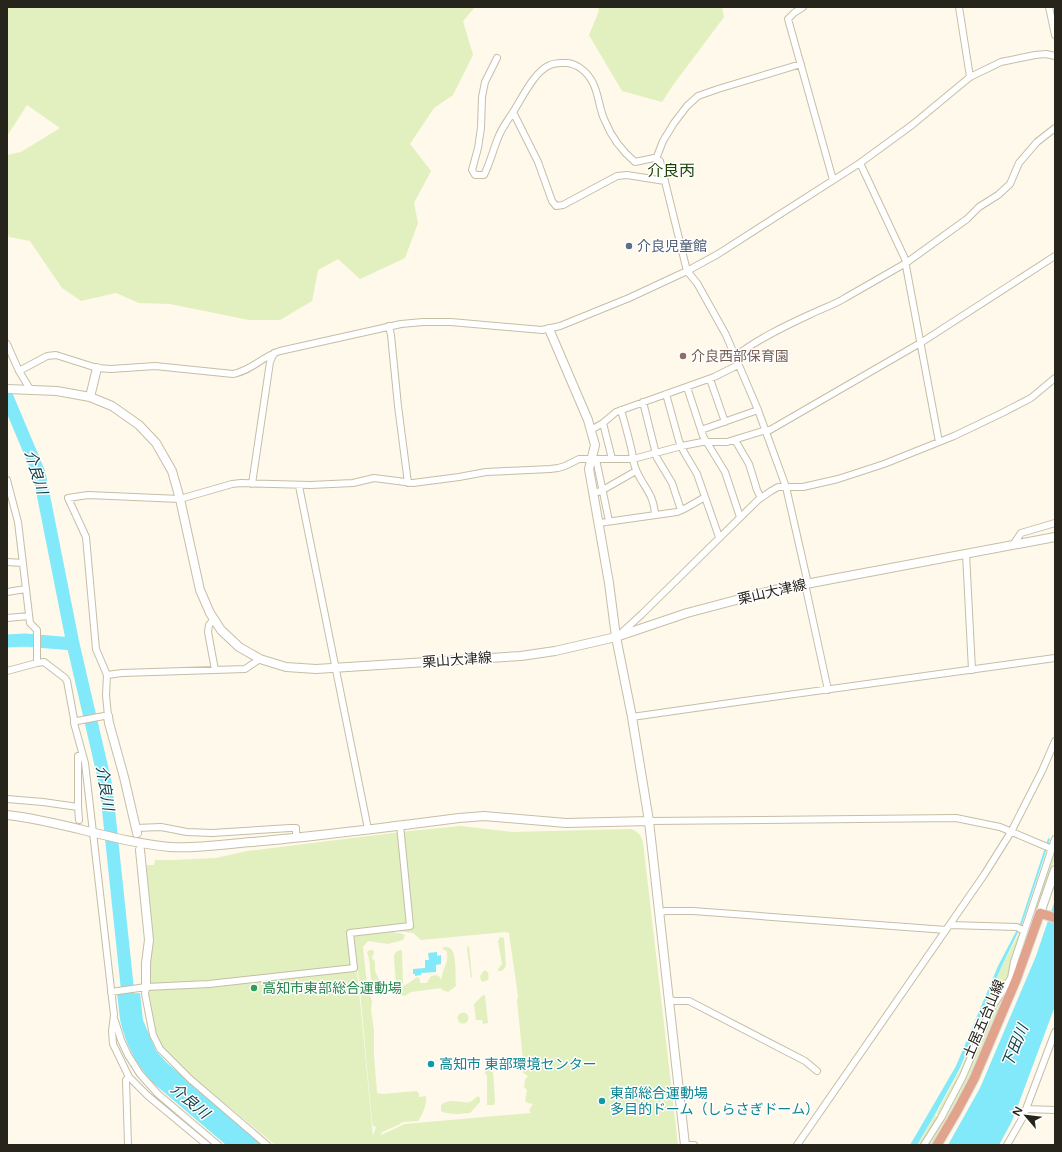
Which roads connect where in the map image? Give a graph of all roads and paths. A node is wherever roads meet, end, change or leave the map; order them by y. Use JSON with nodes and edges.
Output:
{"nodes":[{"id":1,"x":803,"y":7,"type":"edge"},
{"id":2,"x":959,"y":7,"type":"edge"},
{"id":3,"x":1049,"y":7,"type":"edge"},
{"id":4,"x":1055,"y":35,"type":"edge"},
{"id":5,"x":1055,"y":56,"type":"edge"},
{"id":6,"x":498,"y":58,"type":"dead end"},
{"id":7,"x":801,"y":64,"type":"junction"},
{"id":8,"x":970,"y":77,"type":"junction"},
{"id":9,"x":513,"y":112,"type":"junction"},
{"id":10,"x":1055,"y":128,"type":"edge"},
{"id":11,"x":656,"y":159,"type":"junction"},
{"id":12,"x":860,"y":163,"type":"junction"},
{"id":13,"x":833,"y":180,"type":"junction"},
{"id":14,"x":665,"y":181,"type":"junction"},
{"id":15,"x":1055,"y":256,"type":"edge"},
{"id":16,"x":906,"y":262,"type":"junction"},
{"id":17,"x":687,"y":271,"type":"junction"},
{"id":18,"x":389,"y":326,"type":"junction"},
{"id":19,"x":549,"y":329,"type":"junction"},
{"id":20,"x":920,"y":343,"type":"junction"},
{"id":21,"x":7,"y":344,"type":"edge"},
{"id":22,"x":274,"y":353,"type":"junction"},
{"id":23,"x":735,"y":358,"type":"junction"},
{"id":24,"x":738,"y":365,"type":"junction"},
{"id":25,"x":97,"y":368,"type":"junction"},
{"id":26,"x":19,"y":371,"type":"junction"},
{"id":27,"x":1055,"y":378,"type":"edge"},
{"id":28,"x":710,"y":379,"type":"junction"},
{"id":29,"x":687,"y":387,"type":"junction"},
{"id":30,"x":7,"y":389,"type":"edge"},
{"id":31,"x":26,"y":389,"type":"junction"},
{"id":32,"x":666,"y":394,"type":"junction"},
{"id":33,"x":90,"y":397,"type":"junction"},
{"id":34,"x":643,"y":402,"type":"junction"},
{"id":35,"x":622,"y":410,"type":"junction"},
{"id":36,"x":758,"y":410,"type":"junction"},
{"id":37,"x":725,"y":422,"type":"junction"},
{"id":38,"x":603,"y":423,"type":"junction"},
{"id":39,"x":591,"y":430,"type":"junction"},
{"id":40,"x":701,"y":430,"type":"junction"},
{"id":41,"x":766,"y":430,"type":"junction"},
{"id":42,"x":735,"y":440,"type":"junction"},
{"id":43,"x":706,"y":442,"type":"junction"},
{"id":44,"x":939,"y":442,"type":"junction"},
{"id":45,"x":682,"y":446,"type":"junction"},
{"id":46,"x":656,"y":453,"type":"junction"},
{"id":47,"x":594,"y":459,"type":"junction"},
{"id":48,"x":612,"y":459,"type":"junction"},
{"id":49,"x":633,"y":459,"type":"junction"},
{"id":50,"x":636,"y":471,"type":"junction"},
{"id":51,"x":8,"y":483,"type":"edge"},
{"id":52,"x":408,"y":483,"type":"junction"},
{"id":53,"x":252,"y":484,"type":"junction"},
{"id":54,"x":299,"y":486,"type":"junction"},
{"id":55,"x":786,"y":487,"type":"junction"},
{"id":56,"x":602,"y":490,"type":"junction"},
{"id":57,"x":593,"y":493,"type":"junction"},
{"id":58,"x":705,"y":497,"type":"junction"},
{"id":59,"x":761,"y":498,"type":"junction"},
{"id":60,"x":180,"y":499,"type":"junction"},
{"id":61,"x":681,"y":510,"type":"junction"},
{"id":62,"x":655,"y":515,"type":"junction"},
{"id":63,"x":740,"y":517,"type":"junction"},
{"id":64,"x":609,"y":521,"type":"junction"},
{"id":65,"x":599,"y":523,"type":"junction"},
{"id":66,"x":1055,"y":523,"type":"edge"},
{"id":67,"x":719,"y":537,"type":"junction"},
{"id":68,"x":1055,"y":537,"type":"edge"},
{"id":69,"x":1014,"y":545,"type":"junction"},
{"id":70,"x":966,"y":554,"type":"junction"},
{"id":71,"x":7,"y":562,"type":"edge"},
{"id":72,"x":24,"y":563,"type":"junction"},
{"id":73,"x":807,"y":584,"type":"junction"},
{"id":74,"x":26,"y":589,"type":"junction"},
{"id":75,"x":7,"y":592,"type":"edge"},
{"id":76,"x":29,"y":616,"type":"junction"},
{"id":77,"x":7,"y":618,"type":"edge"},
{"id":78,"x":214,"y":619,"type":"junction"},
{"id":79,"x":616,"y":637,"type":"junction"},
{"id":80,"x":1055,"y":658,"type":"edge"},
{"id":81,"x":260,"y":659,"type":"junction"},
{"id":82,"x":37,"y":663,"type":"junction"},
{"id":83,"x":335,"y":667,"type":"junction"},
{"id":84,"x":215,"y":670,"type":"junction"},
{"id":85,"x":972,"y":670,"type":"junction"},
{"id":86,"x":7,"y":671,"type":"edge"},
{"id":87,"x":107,"y":675,"type":"junction"},
{"id":88,"x":828,"y":690,"type":"junction"},
{"id":89,"x":106,"y":716,"type":"junction"},
{"id":90,"x":632,"y":717,"type":"junction"},
{"id":91,"x":75,"y":722,"type":"junction"},
{"id":92,"x":1055,"y":741,"type":"edge"},
{"id":93,"x":82,"y":755,"type":"junction"},
{"id":94,"x":7,"y":799,"type":"edge"},
{"id":95,"x":78,"y":807,"type":"junction"},
{"id":96,"x":7,"y":815,"type":"edge"},
{"id":97,"x":79,"y":820,"type":"dead end"},
{"id":98,"x":649,"y":821,"type":"junction"},
{"id":99,"x":400,"y":825,"type":"junction"},
{"id":100,"x":368,"y":829,"type":"junction"},
{"id":101,"x":136,"y":830,"type":"joint"},
{"id":102,"x":93,"y":831,"type":"junction"},
{"id":103,"x":1011,"y":832,"type":"junction"},
{"id":104,"x":296,"y":838,"type":"junction"},
{"id":105,"x":1055,"y":839,"type":"edge"},
{"id":106,"x":1052,"y":849,"type":"junction"},
{"id":107,"x":140,"y":850,"type":"dead end"},
{"id":108,"x":1055,"y":870,"type":"edge"},
{"id":109,"x":660,"y":913,"type":"junction"},
{"id":110,"x":1043,"y":913,"type":"junction"},
{"id":111,"x":1055,"y":918,"type":"edge"},
{"id":112,"x":950,"y":925,"type":"junction"},
{"id":113,"x":946,"y":930,"type":"junction"},
{"id":114,"x":1024,"y":932,"type":"junction"},
{"id":115,"x":1013,"y":979,"type":"junction"},
{"id":116,"x":146,"y":987,"type":"junction"},
{"id":117,"x":111,"y":992,"type":"junction"},
{"id":118,"x":674,"y":1001,"type":"junction"},
{"id":119,"x":114,"y":1015,"type":"junction"},
{"id":120,"x":1055,"y":1032,"type":"edge"},
{"id":121,"x":817,"y":1071,"type":"dead end"},
{"id":122,"x":129,"y":1077,"type":"junction"},
{"id":123,"x":1026,"y":1109,"type":"junction"},
{"id":124,"x":1055,"y":1110,"type":"edge"},
{"id":125,"x":128,"y":1145,"type":"edge"},
{"id":126,"x":207,"y":1145,"type":"edge"},
{"id":127,"x":218,"y":1145,"type":"edge"},
{"id":128,"x":267,"y":1145,"type":"edge"},
{"id":129,"x":685,"y":1145,"type":"edge"},
{"id":130,"x":694,"y":1145,"type":"edge"},
{"id":131,"x":797,"y":1145,"type":"edge"},
{"id":132,"x":924,"y":1145,"type":"edge"},
{"id":133,"x":937,"y":1145,"type":"edge"},
{"id":134,"x":1007,"y":1145,"type":"edge"}],
"edges":[{"from":1,"to":7,"type":"street"},
{"from":2,"to":8,"type":"street"},
{"from":3,"to":4,"type":"street"},
{"from":5,"to":8,"type":"street"},
{"from":6,"to":9,"type":"street"},
{"from":7,"to":11,"type":"street"},
{"from":7,"to":13,"type":"street"},
{"from":8,"to":12,"type":"street"},
{"from":9,"to":11,"type":"street"},
{"from":9,"to":14,"type":"street"},
{"from":10,"to":16,"type":"street"},
{"from":11,"to":14,"type":"street"},
{"from":12,"to":13,"type":"street"},
{"from":12,"to":16,"type":"street"},
{"from":13,"to":17,"type":"street"},
{"from":14,"to":17,"type":"street"},
{"from":15,"to":20,"type":"street"},
{"from":16,"to":20,"type":"street"},
{"from":16,"to":23,"type":"street"},
{"from":17,"to":19,"type":"street"},
{"from":17,"to":23,"type":"street"},
{"from":18,"to":19,"type":"street"},
{"from":18,"to":22,"type":"street"},
{"from":18,"to":52,"type":"street"},
{"from":19,"to":39,"type":"street"},
{"from":20,"to":41,"type":"street"},
{"from":20,"to":44,"type":"street"},
{"from":21,"to":26,"type":"street"},
{"from":22,"to":25,"type":"street"},
{"from":22,"to":53,"type":"street"},
{"from":23,"to":24,"type":"street"},
{"from":24,"to":28,"type":"street"},
{"from":24,"to":36,"type":"street"},
{"from":25,"to":26,"type":"street"},
{"from":25,"to":33,"type":"street"},
{"from":26,"to":31,"type":"street"},
{"from":27,"to":44,"type":"street"},
{"from":28,"to":29,"type":"street"},
{"from":28,"to":37,"type":"street"},
{"from":29,"to":32,"type":"street"},
{"from":29,"to":40,"type":"street"},
{"from":30,"to":31,"type":"street","name":"栗山大津線"},
{"from":31,"to":33,"type":"street","name":"栗山大津線"},
{"from":32,"to":34,"type":"street"},
{"from":32,"to":45,"type":"street"},
{"from":33,"to":60,"type":"street","name":"栗山大津線"},
{"from":34,"to":35,"type":"street"},
{"from":34,"to":46,"type":"street"},
{"from":35,"to":38,"type":"street"},
{"from":35,"to":49,"type":"street"},
{"from":36,"to":37,"type":"street"},
{"from":36,"to":41,"type":"street"},
{"from":37,"to":40,"type":"street"},
{"from":38,"to":39,"type":"street"},
{"from":38,"to":48,"type":"street"},
{"from":39,"to":47,"type":"street"},
{"from":40,"to":43,"type":"street"},
{"from":41,"to":42,"type":"street"},
{"from":41,"to":55,"type":"street"},
{"from":42,"to":43,"type":"street"},
{"from":42,"to":59,"type":"street"},
{"from":43,"to":45,"type":"street"},
{"from":43,"to":63,"type":"street"},
{"from":44,"to":55,"type":"street"},
{"from":45,"to":46,"type":"street"},
{"from":45,"to":58,"type":"street"},
{"from":46,"to":49,"type":"street"},
{"from":46,"to":61,"type":"street"},
{"from":47,"to":48,"type":"street"},
{"from":47,"to":52,"type":"street"},
{"from":47,"to":56,"type":"street"},
{"from":47,"to":57,"type":"street"},
{"from":48,"to":49,"type":"street"},
{"from":49,"to":50,"type":"street"},
{"from":50,"to":56,"type":"street"},
{"from":50,"to":62,"type":"street"},
{"from":51,"to":72,"type":"street"},
{"from":52,"to":54,"type":"street"},
{"from":53,"to":54,"type":"street"},
{"from":53,"to":60,"type":"street"},
{"from":54,"to":83,"type":"street"},
{"from":55,"to":59,"type":"street"},
{"from":55,"to":73,"type":"street"},
{"from":56,"to":57,"type":"street"},
{"from":56,"to":64,"type":"street"},
{"from":57,"to":65,"type":"street"},
{"from":58,"to":61,"type":"street"},
{"from":58,"to":67,"type":"street"},
{"from":59,"to":63,"type":"street"},
{"from":60,"to":78,"type":"street","name":"栗山大津線"},
{"from":60,"to":87,"type":"street"},
{"from":61,"to":62,"type":"street"},
{"from":62,"to":64,"type":"street"},
{"from":63,"to":67,"type":"street"},
{"from":64,"to":65,"type":"street"},
{"from":65,"to":79,"type":"street"},
{"from":66,"to":69,"type":"street"},
{"from":67,"to":79,"type":"street"},
{"from":68,"to":69,"type":"street","name":"栗山大津線"},
{"from":69,"to":70,"type":"street","name":"栗山大津線"},
{"from":70,"to":73,"type":"street","name":"栗山大津線"},
{"from":70,"to":85,"type":"street"},
{"from":71,"to":72,"type":"street"},
{"from":72,"to":74,"type":"street"},
{"from":73,"to":79,"type":"street","name":"栗山大津線"},
{"from":73,"to":88,"type":"street"},
{"from":74,"to":75,"type":"street"},
{"from":74,"to":76,"type":"street"},
{"from":76,"to":77,"type":"street"},
{"from":76,"to":82,"type":"street"},
{"from":78,"to":81,"type":"street","name":"栗山大津線"},
{"from":78,"to":84,"type":"street"},
{"from":79,"to":83,"type":"street","name":"栗山大津線"},
{"from":79,"to":90,"type":"street"},
{"from":80,"to":85,"type":"street"},
{"from":81,"to":83,"type":"street","name":"栗山大津線"},
{"from":81,"to":84,"type":"street"},
{"from":82,"to":86,"type":"street"},
{"from":82,"to":91,"type":"street"},
{"from":83,"to":100,"type":"street"},
{"from":84,"to":87,"type":"street"},
{"from":85,"to":88,"type":"street"},
{"from":87,"to":89,"type":"street"},
{"from":88,"to":90,"type":"street"},
{"from":89,"to":91,"type":"street"},
{"from":89,"to":101,"type":"street"},
{"from":90,"to":98,"type":"street"},
{"from":91,"to":93,"type":"street"},
{"from":92,"to":103,"type":"street"},
{"from":93,"to":95,"type":"street"},
{"from":93,"to":102,"type":"street"},
{"from":94,"to":95,"type":"street"},
{"from":95,"to":97,"type":"street"},
{"from":96,"to":102,"type":"street"},
{"from":98,"to":99,"type":"street"},
{"from":98,"to":103,"type":"street"},
{"from":98,"to":109,"type":"street"},
{"from":99,"to":100,"type":"street"},
{"from":99,"to":116,"type":"street"},
{"from":100,"to":104,"type":"street"},
{"from":101,"to":104,"type":"street"},
{"from":102,"to":104,"type":"street"},
{"from":102,"to":117,"type":"street"},
{"from":103,"to":106,"type":"street"},
{"from":103,"to":112,"type":"street"},
{"from":105,"to":106,"type":"street"},
{"from":106,"to":114,"type":"street"},
{"from":107,"to":116,"type":"street"},
{"from":108,"to":110,"type":"street"},
{"from":109,"to":113,"type":"street"},
{"from":109,"to":118,"type":"street"},
{"from":110,"to":111,"type":"main road"},
{"from":110,"to":115,"type":"main road","name":"土居五台山線"},
{"from":112,"to":113,"type":"street"},
{"from":112,"to":114,"type":"street"},
{"from":113,"to":131,"type":"street"},
{"from":114,"to":115,"type":"street"},
{"from":115,"to":132,"type":"street"},
{"from":115,"to":133,"type":"main road","name":"土居五台山線"},
{"from":116,"to":117,"type":"street"},
{"from":116,"to":128,"type":"street"},
{"from":117,"to":119,"type":"street"},
{"from":118,"to":121,"type":"street"},
{"from":118,"to":129,"type":"street"},
{"from":119,"to":122,"type":"street"},
{"from":119,"to":127,"type":"street"},
{"from":120,"to":123,"type":"street"},
{"from":122,"to":125,"type":"street"},
{"from":122,"to":126,"type":"street"},
{"from":123,"to":124,"type":"street"},
{"from":123,"to":134,"type":"street"},
{"from":129,"to":130,"type":"street"}]}
